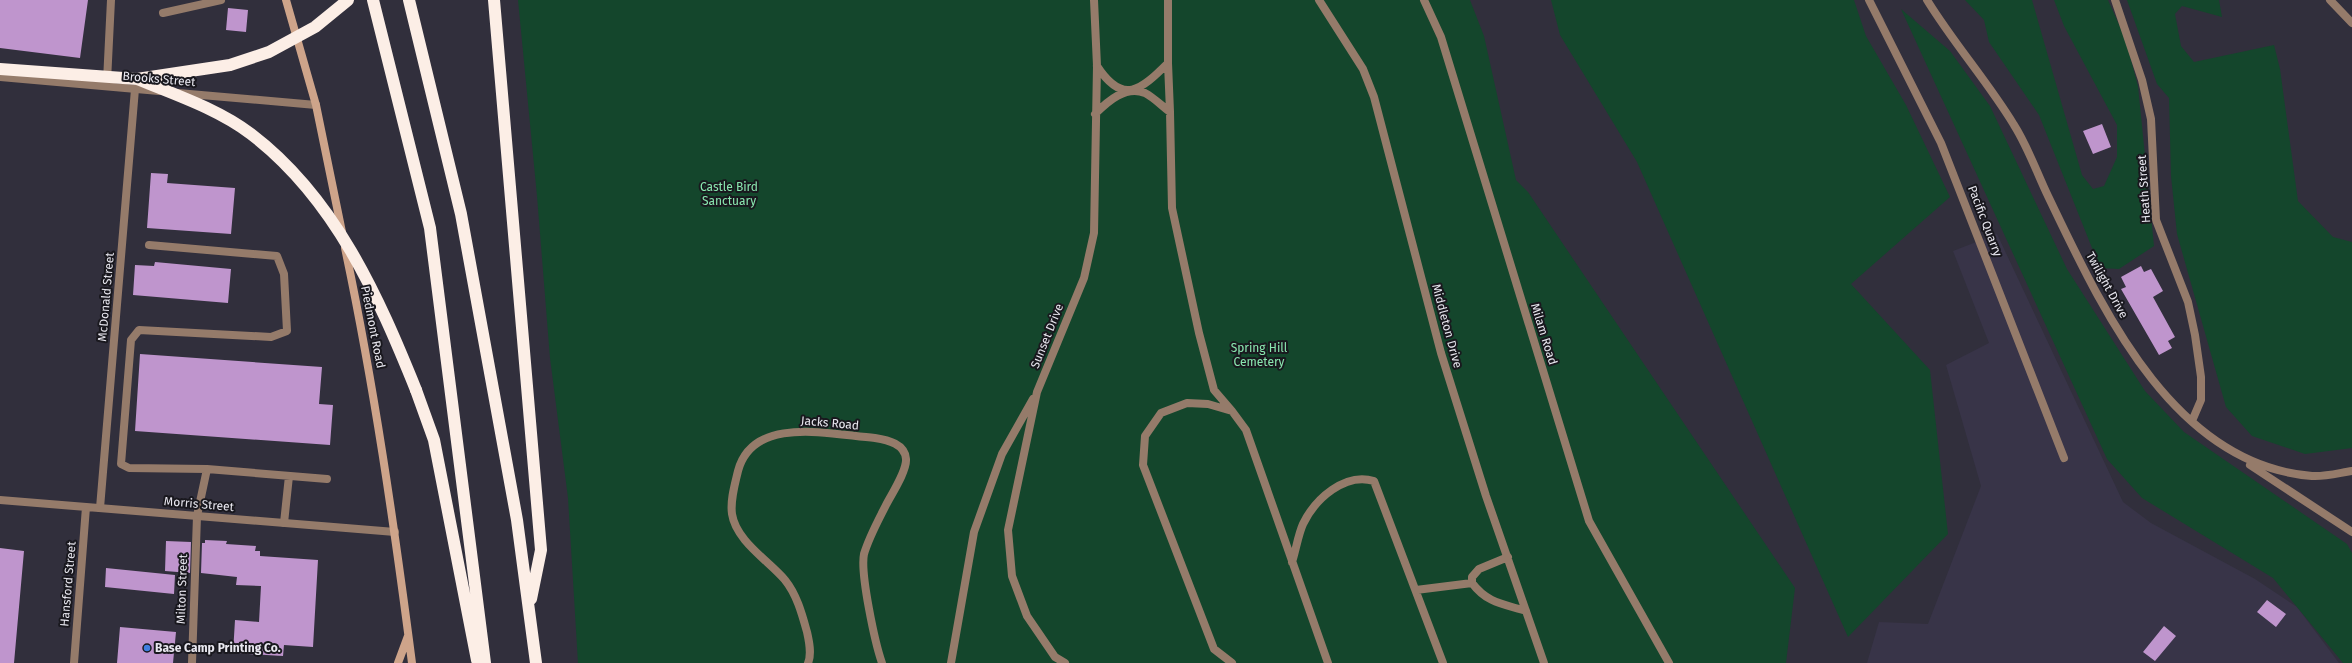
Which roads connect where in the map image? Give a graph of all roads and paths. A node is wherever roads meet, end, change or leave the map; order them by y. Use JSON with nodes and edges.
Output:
{"nodes":[{"id":1,"x":111,"y":0,"type":"edge"},
{"id":2,"x":221,"y":0,"type":"edge"},
{"id":3,"x":286,"y":0,"type":"edge"},
{"id":4,"x":348,"y":0,"type":"edge"},
{"id":5,"x":373,"y":0,"type":"edge"},
{"id":6,"x":409,"y":0,"type":"edge"},
{"id":7,"x":494,"y":0,"type":"edge"},
{"id":8,"x":1094,"y":0,"type":"edge"},
{"id":9,"x":1168,"y":0,"type":"edge"},
{"id":10,"x":1320,"y":0,"type":"edge"},
{"id":11,"x":1424,"y":0,"type":"edge"},
{"id":12,"x":1869,"y":0,"type":"edge"},
{"id":13,"x":1927,"y":0,"type":"edge"},
{"id":14,"x":2115,"y":0,"type":"edge"},
{"id":15,"x":2330,"y":0,"type":"edge"},
{"id":16,"x":163,"y":13,"type":"dead end"},
{"id":17,"x":2352,"y":23,"type":"edge"},
{"id":18,"x":1168,"y":63,"type":"junction"},
{"id":19,"x":1097,"y":66,"type":"junction"},
{"id":20,"x":0,"y":69,"type":"edge"},
{"id":21,"x":0,"y":77,"type":"edge"},
{"id":22,"x":136,"y":84,"type":"junction"},
{"id":23,"x":107,"y":86,"type":"junction"},
{"id":24,"x":1128,"y":91,"type":"junction"},
{"id":25,"x":316,"y":105,"type":"junction"},
{"id":26,"x":1170,"y":112,"type":"junction"},
{"id":27,"x":1095,"y":114,"type":"junction"},
{"id":28,"x":149,"y":246,"type":"dead end"},
{"id":29,"x":1037,"y":392,"type":"junction"},
{"id":30,"x":1232,"y":411,"type":"junction"},
{"id":31,"x":2192,"y":421,"type":"junction"},
{"id":32,"x":2229,"y":451,"type":"junction"},
{"id":33,"x":2064,"y":458,"type":"dead end"},
{"id":34,"x":207,"y":469,"type":"junction"},
{"id":35,"x":2352,"y":471,"type":"edge"},
{"id":36,"x":289,"y":476,"type":"junction"},
{"id":37,"x":327,"y":479,"type":"dead end"},
{"id":38,"x":0,"y":500,"type":"edge"},
{"id":39,"x":86,"y":507,"type":"junction"},
{"id":40,"x":100,"y":508,"type":"junction"},
{"id":41,"x":197,"y":516,"type":"junction"},
{"id":42,"x":284,"y":523,"type":"junction"},
{"id":43,"x":395,"y":532,"type":"junction"},
{"id":44,"x":2352,"y":532,"type":"edge"},
{"id":45,"x":1508,"y":557,"type":"junction"},
{"id":46,"x":1292,"y":562,"type":"junction"},
{"id":47,"x":1472,"y":583,"type":"junction"},
{"id":48,"x":1416,"y":590,"type":"junction"},
{"id":49,"x":529,"y":608,"type":"junction"},
{"id":50,"x":1526,"y":611,"type":"junction"},
{"id":51,"x":408,"y":635,"type":"junction"},
{"id":52,"x":74,"y":663,"type":"edge"},
{"id":53,"x":192,"y":663,"type":"edge"},
{"id":54,"x":398,"y":663,"type":"edge"},
{"id":55,"x":412,"y":663,"type":"edge"},
{"id":56,"x":478,"y":663,"type":"edge"},
{"id":57,"x":485,"y":663,"type":"edge"},
{"id":58,"x":536,"y":663,"type":"edge"},
{"id":59,"x":808,"y":663,"type":"edge"},
{"id":60,"x":882,"y":663,"type":"edge"},
{"id":61,"x":952,"y":663,"type":"edge"},
{"id":62,"x":1065,"y":663,"type":"edge"},
{"id":63,"x":1232,"y":663,"type":"edge"},
{"id":64,"x":1328,"y":663,"type":"edge"},
{"id":65,"x":1443,"y":663,"type":"edge"},
{"id":66,"x":1544,"y":663,"type":"edge"},
{"id":67,"x":1669,"y":663,"type":"edge"}],
"edges":[{"from":1,"to":23,"type":"street"},
{"from":2,"to":16,"type":"street"},
{"from":3,"to":25,"type":"street","name":"Piedmont Road"},
{"from":4,"to":22,"type":"highway","bridge":true},
{"from":5,"to":57,"type":"highway"},
{"from":6,"to":49,"type":"highway"},
{"from":7,"to":49,"type":"highway"},
{"from":8,"to":19,"type":"street","name":"Sunset Drive"},
{"from":9,"to":18,"type":"street"},
{"from":10,"to":45,"type":"street","name":"Middleton Drive"},
{"from":11,"to":67,"type":"street","name":"Milam Road"},
{"from":12,"to":33,"type":"street","name":"Pacific Quarry"},
{"from":13,"to":31,"type":"street","name":"Twilight Drive"},
{"from":14,"to":31,"type":"street","name":"Heath Street"},
{"from":15,"to":17,"type":"street"},
{"from":18,"to":24,"type":"street"},
{"from":18,"to":26,"type":"street"},
{"from":19,"to":24,"type":"street"},
{"from":19,"to":27,"type":"street","name":"Sunset Drive"},
{"from":20,"to":22,"type":"highway","bridge":true},
{"from":21,"to":23,"type":"street","name":"Brooks Street"},
{"from":22,"to":23,"type":"street","name":"Brooks Street"},
{"from":22,"to":25,"type":"street","name":"Brooks Street"},
{"from":22,"to":40,"type":"street","name":"McDonald Street"},
{"from":22,"to":56,"type":"highway","bridge":true},
{"from":24,"to":26,"type":"street"},
{"from":24,"to":27,"type":"street"},
{"from":25,"to":43,"type":"street","name":"Piedmont Road"},
{"from":26,"to":30,"type":"street"},
{"from":27,"to":29,"type":"street","name":"Sunset Drive"},
{"from":28,"to":34,"type":"street"},
{"from":29,"to":61,"type":"street"},
{"from":29,"to":62,"type":"street","name":"Sunset Drive"},
{"from":30,"to":46,"type":"street"},
{"from":30,"to":63,"type":"street"},
{"from":31,"to":32,"type":"street","name":"Twilight Drive"},
{"from":32,"to":35,"type":"street","name":"Twilight Drive"},
{"from":32,"to":44,"type":"street"},
{"from":34,"to":36,"type":"street"},
{"from":34,"to":41,"type":"street","name":"Milton Street"},
{"from":36,"to":37,"type":"street"},
{"from":36,"to":42,"type":"street"},
{"from":38,"to":39,"type":"street","name":"Morris Street"},
{"from":39,"to":40,"type":"street","name":"Morris Street"},
{"from":39,"to":52,"type":"street","name":"Hansford Street"},
{"from":40,"to":41,"type":"street","name":"Morris Street"},
{"from":41,"to":42,"type":"street","name":"Morris Street"},
{"from":41,"to":53,"type":"street","name":"Milton Street"},
{"from":42,"to":43,"type":"street","name":"Morris Street"},
{"from":43,"to":51,"type":"street","name":"Piedmont Road"},
{"from":45,"to":47,"type":"street"},
{"from":45,"to":50,"type":"street","name":"Middleton Drive"},
{"from":46,"to":48,"type":"street"},
{"from":46,"to":64,"type":"street"},
{"from":47,"to":48,"type":"street"},
{"from":47,"to":50,"type":"street"},
{"from":48,"to":65,"type":"street"},
{"from":49,"to":58,"type":"highway"},
{"from":50,"to":66,"type":"street","name":"Middleton Drive"},
{"from":51,"to":54,"type":"street"},
{"from":51,"to":55,"type":"street","name":"Piedmont Road"},
{"from":59,"to":60,"type":"street","name":"Jacks Road"}]}
